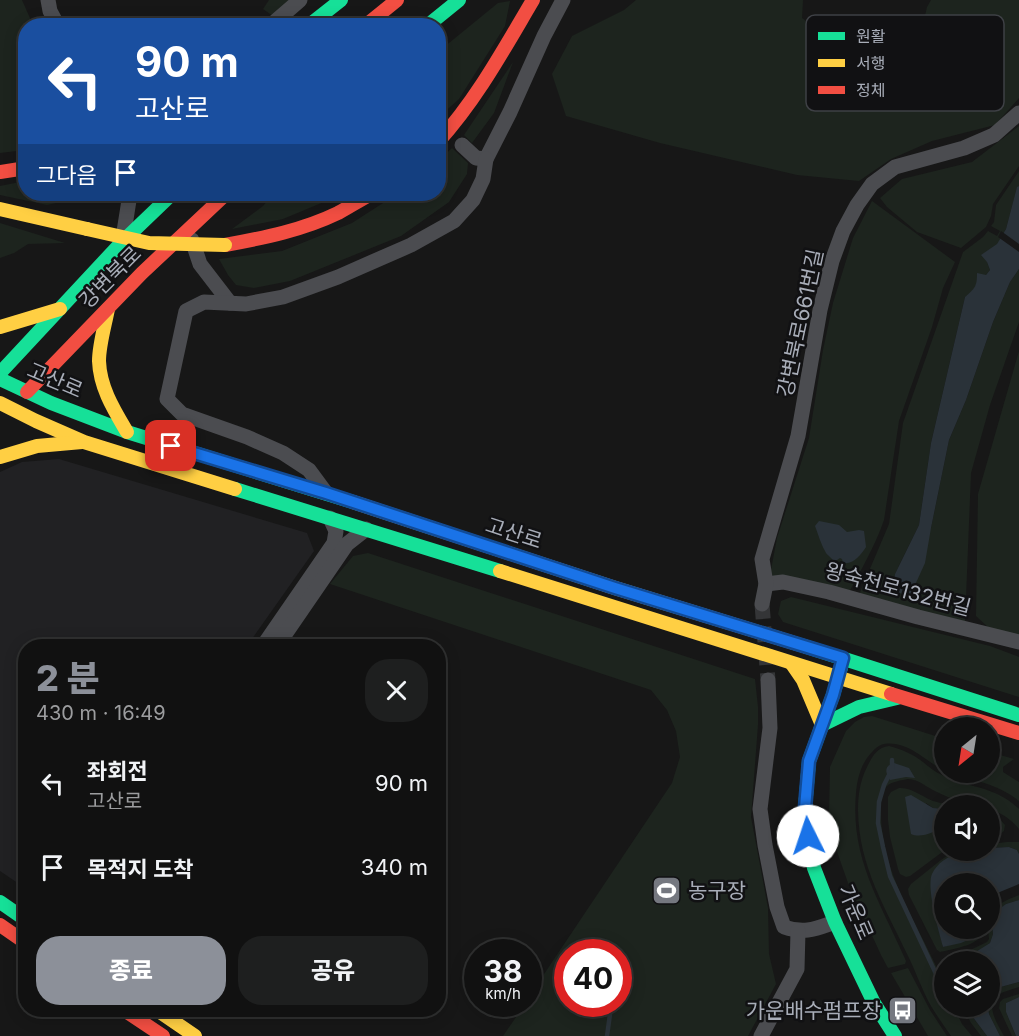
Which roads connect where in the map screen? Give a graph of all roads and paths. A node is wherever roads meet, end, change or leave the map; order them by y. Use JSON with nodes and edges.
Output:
{"nodes":[{"id":1,"x":48,"y":0,"type":"edge"},
{"id":2,"x":300,"y":0,"type":"edge"},
{"id":3,"x":341,"y":0,"type":"edge"},
{"id":4,"x":398,"y":0,"type":"edge"},
{"id":5,"x":459,"y":0,"type":"edge"},
{"id":6,"x":533,"y":0,"type":"edge"},
{"id":7,"x":563,"y":0,"type":"edge"},
{"id":8,"x":54,"y":18,"type":"edge"},
{"id":9,"x":279,"y":18,"type":"edge"},
{"id":10,"x":318,"y":18,"type":"edge"},
{"id":11,"x":375,"y":18,"type":"edge"},
{"id":12,"x":437,"y":18,"type":"edge"},
{"id":13,"x":1019,"y":113,"type":"edge"},
{"id":14,"x":446,"y":132,"type":"edge"},
{"id":15,"x":462,"y":145,"type":"dead end"},
{"id":16,"x":486,"y":159,"type":"junction"},
{"id":17,"x":18,"y":169,"type":"edge"},
{"id":18,"x":0,"y":172,"type":"edge"},
{"id":19,"x":129,"y":201,"type":"edge"},
{"id":20,"x":165,"y":201,"type":"edge"},
{"id":21,"x":218,"y":201,"type":"edge"},
{"id":22,"x":359,"y":201,"type":"edge"},
{"id":23,"x":0,"y":208,"type":"edge"},
{"id":24,"x":188,"y":228,"type":"junction"},
{"id":25,"x":122,"y":242,"type":"junction"},
{"id":26,"x":231,"y":303,"type":"junction"},
{"id":27,"x":61,"y":309,"type":"junction"},
{"id":28,"x":108,"y":309,"type":"junction"},
{"id":29,"x":0,"y":327,"type":"edge"},
{"id":30,"x":0,"y":373,"type":"edge"},
{"id":31,"x":0,"y":379,"type":"edge"},
{"id":32,"x":27,"y":392,"type":"junction"},
{"id":33,"x":6,"y":405,"type":"edge"},
{"id":34,"x":0,"y":421,"type":"edge"},
{"id":35,"x":126,"y":432,"type":"junction"},
{"id":36,"x":84,"y":442,"type":"junction"},
{"id":37,"x":0,"y":458,"type":"edge"},
{"id":38,"x":326,"y":493,"type":"junction"},
{"id":39,"x":330,"y":518,"type":"junction"},
{"id":40,"x":366,"y":529,"type":"junction"},
{"id":41,"x":766,"y":584,"type":"junction"},
{"id":42,"x":762,"y":604,"type":"tunnel mouth"},
{"id":43,"x":268,"y":639,"type":"edge"},
{"id":44,"x":282,"y":639,"type":"edge"},
{"id":45,"x":1019,"y":642,"type":"edge"},
{"id":46,"x":843,"y":658,"type":"junction"},
{"id":47,"x":792,"y":664,"type":"junction"},
{"id":48,"x":838,"y":677,"type":"junction"},
{"id":49,"x":768,"y":681,"type":"tunnel mouth"},
{"id":50,"x":899,"y":697,"type":"junction"},
{"id":51,"x":1019,"y":715,"type":"edge"},
{"id":52,"x":822,"y":725,"type":"junction"},
{"id":53,"x":1019,"y":733,"type":"edge"},
{"id":54,"x":0,"y":902,"type":"edge"},
{"id":55,"x":18,"y":914,"type":"edge"},
{"id":56,"x":835,"y":922,"type":"junction"},
{"id":57,"x":0,"y":925,"type":"edge"},
{"id":58,"x":798,"y":931,"type":"junction"},
{"id":59,"x":18,"y":937,"type":"edge"},
{"id":60,"x":134,"y":1017,"type":"edge"},
{"id":61,"x":167,"y":1017,"type":"edge"},
{"id":62,"x":163,"y":1036,"type":"edge"},
{"id":63,"x":195,"y":1036,"type":"edge"},
{"id":64,"x":761,"y":1036,"type":"edge"},
{"id":65,"x":895,"y":1036,"type":"edge"}],
"edges":[{"from":1,"to":8,"type":"street"},
{"from":2,"to":9,"type":"street"},
{"from":3,"to":10,"type":"main road"},
{"from":4,"to":11,"type":"main road"},
{"from":5,"to":12,"type":"main road"},
{"from":6,"to":14,"type":"main road"},
{"from":7,"to":16,"type":"street"},
{"from":13,"to":41,"type":"street","name":"강변북로661번길"},
{"from":15,"to":16,"type":"street"},
{"from":16,"to":26,"type":"street"},
{"from":17,"to":18,"type":"main road"},
{"from":19,"to":25,"type":"street"},
{"from":20,"to":25,"type":"main road","name":"강변북로"},
{"from":21,"to":24,"type":"main road","name":"강변북로"},
{"from":22,"to":23,"type":"main road","bridge":true},
{"from":24,"to":26,"type":"street"},
{"from":24,"to":28,"type":"main road","name":"강변북로"},
{"from":25,"to":27,"type":"main road","name":"강변북로"},
{"from":26,"to":38,"type":"street"},
{"from":27,"to":29,"type":"main road"},
{"from":27,"to":30,"type":"main road","name":"강변북로"},
{"from":28,"to":32,"type":"main road","name":"강변북로"},
{"from":28,"to":35,"type":"main road"},
{"from":31,"to":32,"type":"main road","name":"고산로"},
{"from":32,"to":33,"type":"main road","name":"강변북로"},
{"from":32,"to":35,"type":"main road","name":"고산로"},
{"from":33,"to":34,"type":"main road","name":"강변북로"},
{"from":33,"to":36,"type":"main road","name":"고산로"},
{"from":35,"to":38,"type":"main road","name":"고산로"},
{"from":36,"to":37,"type":"main road"},
{"from":36,"to":39,"type":"main road","name":"고산로"},
{"from":38,"to":46,"type":"main road","name":"고산로"},
{"from":39,"to":40,"type":"main road","name":"고산로"},
{"from":39,"to":43,"type":"street"},
{"from":40,"to":44,"type":"street"},
{"from":40,"to":47,"type":"main road","name":"고산로"},
{"from":41,"to":42,"type":"street","name":"강변북로661번길"},
{"from":41,"to":45,"type":"street","name":"왕숙천로132번길"},
{"from":46,"to":48,"type":"main road","name":"가운로"},
{"from":46,"to":51,"type":"main road","name":"고산로"},
{"from":47,"to":48,"type":"main road","name":"고산로"},
{"from":47,"to":52,"type":"main road"},
{"from":48,"to":50,"type":"main road","name":"고산로"},
{"from":48,"to":52,"type":"main road","name":"가운로"},
{"from":49,"to":58,"type":"street"},
{"from":50,"to":52,"type":"main road"},
{"from":50,"to":53,"type":"main road","name":"고산로"},
{"from":52,"to":56,"type":"main road","name":"가운로"},
{"from":54,"to":55,"type":"main road"},
{"from":56,"to":58,"type":"street"},
{"from":56,"to":65,"type":"main road","name":"가운로"},
{"from":57,"to":59,"type":"main road"},
{"from":58,"to":64,"type":"street"},
{"from":60,"to":62,"type":"main road"},
{"from":61,"to":63,"type":"main road"}]}
